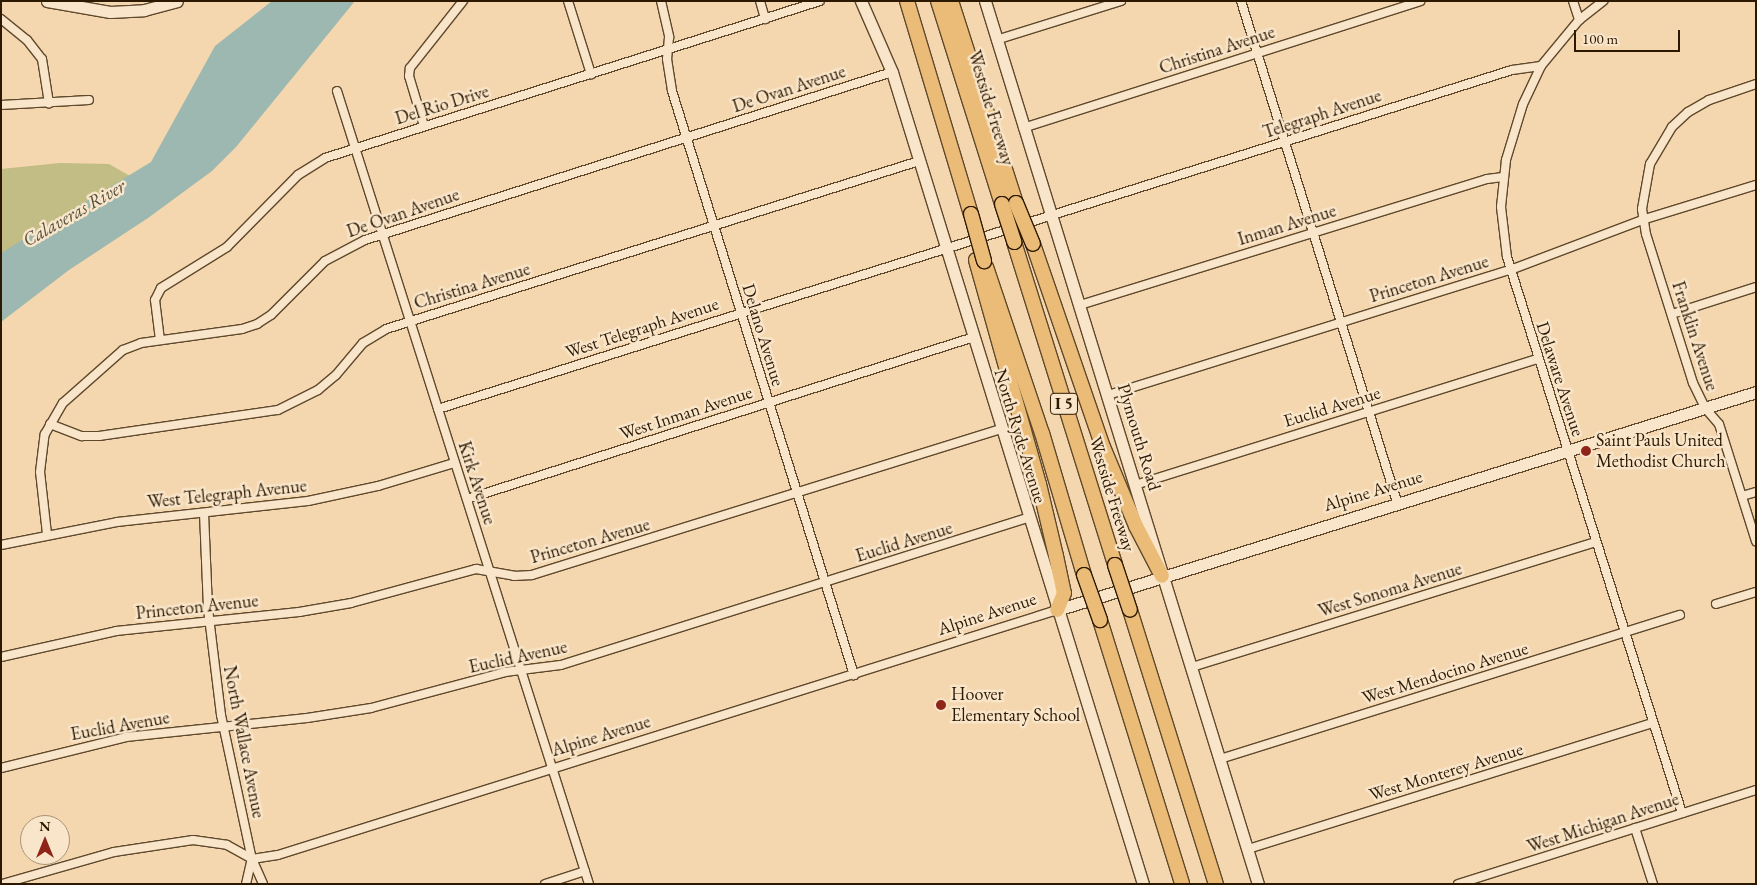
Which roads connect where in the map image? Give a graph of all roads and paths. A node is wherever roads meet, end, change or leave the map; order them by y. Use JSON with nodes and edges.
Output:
{"nodes":[{"id":1,"x":47,"y":1,"type":"edge"},
{"id":2,"x":177,"y":1,"type":"edge"},
{"id":3,"x":463,"y":1,"type":"edge"},
{"id":4,"x":568,"y":1,"type":"edge"},
{"id":5,"x":661,"y":1,"type":"edge"},
{"id":6,"x":760,"y":1,"type":"edge"},
{"id":7,"x":820,"y":1,"type":"edge"},
{"id":8,"x":861,"y":1,"type":"edge"},
{"id":9,"x":907,"y":1,"type":"edge"},
{"id":10,"x":938,"y":1,"type":"edge"},
{"id":11,"x":951,"y":1,"type":"edge"},
{"id":12,"x":985,"y":1,"type":"edge"},
{"id":13,"x":1120,"y":1,"type":"edge"},
{"id":14,"x":1242,"y":1,"type":"edge"},
{"id":15,"x":1420,"y":1,"type":"edge"},
{"id":16,"x":1573,"y":1,"type":"edge"},
{"id":17,"x":1603,"y":1,"type":"edge"},
{"id":18,"x":1,"y":19,"type":"edge"},
{"id":19,"x":765,"y":19,"type":"junction"},
{"id":20,"x":1579,"y":20,"type":"junction"},
{"id":21,"x":996,"y":40,"type":"junction"},
{"id":22,"x":668,"y":49,"type":"junction"},
{"id":23,"x":1258,"y":53,"type":"junction"},
{"id":24,"x":1541,"y":66,"type":"junction"},
{"id":25,"x":892,"y":72,"type":"junction"},
{"id":26,"x":591,"y":74,"type":"junction"},
{"id":27,"x":1756,"y":84,"type":"edge"},
{"id":28,"x":337,"y":91,"type":"dead end"},
{"id":29,"x":89,"y":100,"type":"dead end"},
{"id":30,"x":49,"y":103,"type":"junction"},
{"id":31,"x":1,"y":105,"type":"edge"},
{"id":32,"x":424,"y":126,"type":"junction"},
{"id":33,"x":1023,"y":128,"type":"junction"},
{"id":34,"x":686,"y":139,"type":"junction"},
{"id":35,"x":1285,"y":142,"type":"junction"},
{"id":36,"x":356,"y":147,"type":"junction"},
{"id":37,"x":919,"y":161,"type":"junction"},
{"id":38,"x":1503,"y":177,"type":"junction"},
{"id":39,"x":1756,"y":185,"type":"edge"},
{"id":40,"x":1051,"y":214,"type":"junction"},
{"id":41,"x":1642,"y":220,"type":"junction"},
{"id":42,"x":1026,"y":221,"type":"joint"},
{"id":43,"x":714,"y":226,"type":"junction"},
{"id":44,"x":1314,"y":233,"type":"junction"},
{"id":45,"x":383,"y":234,"type":"junction"},
{"id":46,"x":945,"y":248,"type":"junction"},
{"id":47,"x":980,"y":261,"type":"junction"},
{"id":48,"x":1510,"y":270,"type":"junction"},
{"id":49,"x":1756,"y":287,"type":"edge"},
{"id":50,"x":1080,"y":305,"type":"junction"},
{"id":51,"x":741,"y":312,"type":"junction"},
{"id":52,"x":1672,"y":314,"type":"junction"},
{"id":53,"x":410,"y":321,"type":"junction"},
{"id":54,"x":1342,"y":322,"type":"junction"},
{"id":55,"x":972,"y":338,"type":"junction"},
{"id":56,"x":160,"y":340,"type":"junction"},
{"id":57,"x":1538,"y":359,"type":"junction"},
{"id":58,"x":1756,"y":392,"type":"edge"},
{"id":59,"x":1108,"y":395,"type":"junction"},
{"id":60,"x":768,"y":403,"type":"junction"},
{"id":61,"x":1705,"y":408,"type":"junction"},
{"id":62,"x":438,"y":409,"type":"junction"},
{"id":63,"x":1369,"y":411,"type":"junction"},
{"id":64,"x":50,"y":424,"type":"junction"},
{"id":65,"x":1000,"y":429,"type":"junction"},
{"id":66,"x":1567,"y":451,"type":"junction"},
{"id":67,"x":454,"y":463,"type":"junction"},
{"id":68,"x":1135,"y":485,"type":"junction"},
{"id":69,"x":1756,"y":492,"type":"edge"},
{"id":70,"x":797,"y":494,"type":"junction"},
{"id":71,"x":1742,"y":496,"type":"junction"},
{"id":72,"x":467,"y":498,"type":"junction"},
{"id":73,"x":1397,"y":502,"type":"junction"},
{"id":74,"x":204,"y":513,"type":"junction"},
{"id":75,"x":1028,"y":518,"type":"junction"},
{"id":76,"x":47,"y":534,"type":"junction"},
{"id":77,"x":1756,"y":541,"type":"edge"},
{"id":78,"x":1596,"y":542,"type":"junction"},
{"id":79,"x":1,"y":545,"type":"edge"},
{"id":80,"x":489,"y":571,"type":"junction"},
{"id":81,"x":1162,"y":576,"type":"junction"},
{"id":82,"x":824,"y":582,"type":"junction"},
{"id":83,"x":1756,"y":592,"type":"edge"},
{"id":84,"x":1716,"y":604,"type":"dead end"},
{"id":85,"x":1057,"y":610,"type":"junction"},
{"id":86,"x":1680,"y":615,"type":"dead end"},
{"id":87,"x":209,"y":621,"type":"junction"},
{"id":88,"x":1624,"y":632,"type":"junction"},
{"id":89,"x":1,"y":657,"type":"edge"},
{"id":90,"x":1192,"y":667,"type":"junction"},
{"id":91,"x":521,"y":671,"type":"junction"},
{"id":92,"x":854,"y":675,"type":"junction"},
{"id":93,"x":1653,"y":723,"type":"junction"},
{"id":94,"x":224,"y":727,"type":"junction"},
{"id":95,"x":1220,"y":759,"type":"junction"},
{"id":96,"x":1,"y":768,"type":"edge"},
{"id":97,"x":552,"y":769,"type":"junction"},
{"id":98,"x":1756,"y":790,"type":"edge"},
{"id":99,"x":1682,"y":813,"type":"junction"},
{"id":100,"x":1635,"y":828,"type":"junction"},
{"id":101,"x":1248,"y":849,"type":"junction"},
{"id":102,"x":252,"y":860,"type":"junction"},
{"id":103,"x":585,"y":871,"type":"junction"},
{"id":104,"x":2,"y":884,"type":"edge"},
{"id":105,"x":246,"y":884,"type":"edge"},
{"id":106,"x":263,"y":884,"type":"edge"},
{"id":107,"x":545,"y":884,"type":"edge"},
{"id":108,"x":589,"y":884,"type":"edge"},
{"id":109,"x":1142,"y":884,"type":"edge"},
{"id":110,"x":1182,"y":884,"type":"edge"},
{"id":111,"x":1216,"y":884,"type":"edge"},
{"id":112,"x":1258,"y":884,"type":"edge"},
{"id":113,"x":1458,"y":884,"type":"edge"},
{"id":114,"x":1653,"y":884,"type":"edge"}],
"edges":[{"from":1,"to":2,"type":"street"},
{"from":3,"to":32,"type":"street"},
{"from":4,"to":26,"type":"street"},
{"from":5,"to":22,"type":"street","name":"Delano Avenue"},
{"from":6,"to":19,"type":"street"},
{"from":7,"to":19,"type":"street","name":"Del Rio Drive"},
{"from":8,"to":25,"type":"street","name":"North Ryde Avenue"},
{"from":9,"to":47,"type":"highway"},
{"from":10,"to":111,"type":"highway","name":"Westside Freeway","number":"I 5","bridge":true},
{"from":11,"to":81,"type":"highway","bridge":true},
{"from":12,"to":21,"type":"street","name":"Plymouth Road"},
{"from":13,"to":21,"type":"street"},
{"from":14,"to":23,"type":"street"},
{"from":15,"to":23,"type":"street","name":"Christina Avenue"},
{"from":16,"to":20,"type":"street"},
{"from":17,"to":20,"type":"street"},
{"from":18,"to":30,"type":"street"},
{"from":19,"to":22,"type":"street","name":"Del Rio Drive"},
{"from":20,"to":24,"type":"street"},
{"from":21,"to":33,"type":"street","name":"Plymouth Road"},
{"from":22,"to":26,"type":"street","name":"Del Rio Drive"},
{"from":22,"to":34,"type":"street","name":"Delano Avenue"},
{"from":23,"to":33,"type":"street","name":"Christina Avenue"},
{"from":23,"to":35,"type":"street"},
{"from":24,"to":35,"type":"street","name":"Telegraph Avenue"},
{"from":24,"to":38,"type":"street","name":"Delaware Avenue"},
{"from":25,"to":34,"type":"street","name":"De Ovan Avenue"},
{"from":25,"to":37,"type":"street","name":"North Ryde Avenue"},
{"from":26,"to":32,"type":"street","name":"Del Rio Drive"},
{"from":27,"to":41,"type":"street"},
{"from":28,"to":36,"type":"street","name":"Kirk Avenue"},
{"from":29,"to":30,"type":"street"},
{"from":30,"to":31,"type":"street"},
{"from":32,"to":36,"type":"street","name":"Del Rio Drive"},
{"from":33,"to":40,"type":"street","name":"Plymouth Road"},
{"from":34,"to":43,"type":"street","name":"Delano Avenue"},
{"from":34,"to":45,"type":"street","name":"De Ovan Avenue"},
{"from":35,"to":40,"type":"street","name":"Telegraph Avenue"},
{"from":35,"to":44,"type":"street"},
{"from":36,"to":45,"type":"street","name":"Kirk Avenue"},
{"from":36,"to":56,"type":"street","name":"Del Rio Drive"},
{"from":37,"to":43,"type":"street","name":"Christina Avenue"},
{"from":37,"to":46,"type":"street","name":"North Ryde Avenue"},
{"from":38,"to":44,"type":"street","name":"Inman Avenue"},
{"from":38,"to":48,"type":"street","name":"Delaware Avenue"},
{"from":39,"to":41,"type":"street","name":"Princeton Avenue"},
{"from":40,"to":42,"type":"street","name":"Telegraph Avenue"},
{"from":40,"to":50,"type":"street","name":"Plymouth Road"},
{"from":41,"to":48,"type":"street","name":"Princeton Avenue"},
{"from":41,"to":52,"type":"street","name":"Franklin Avenue"},
{"from":42,"to":46,"type":"street","name":"West Telegraph Avenue"},
{"from":43,"to":51,"type":"street","name":"Delano Avenue"},
{"from":43,"to":53,"type":"street","name":"Christina Avenue"},
{"from":44,"to":50,"type":"street","name":"Inman Avenue"},
{"from":44,"to":54,"type":"street"},
{"from":45,"to":53,"type":"street","name":"Kirk Avenue"},
{"from":45,"to":56,"type":"street","name":"De Ovan Avenue"},
{"from":46,"to":51,"type":"street","name":"West Telegraph Avenue"},
{"from":46,"to":55,"type":"street","name":"North Ryde Avenue"},
{"from":47,"to":85,"type":"highway"},
{"from":47,"to":110,"type":"highway","number":"I 5","bridge":true},
{"from":48,"to":54,"type":"street","name":"Princeton Avenue"},
{"from":48,"to":57,"type":"street","name":"Delaware Avenue"},
{"from":49,"to":52,"type":"street"},
{"from":50,"to":59,"type":"street","name":"Plymouth Road"},
{"from":51,"to":60,"type":"street","name":"Delano Avenue"},
{"from":51,"to":62,"type":"street","name":"West Telegraph Avenue"},
{"from":52,"to":61,"type":"street","name":"Franklin Avenue"},
{"from":53,"to":62,"type":"street","name":"Kirk Avenue"},
{"from":53,"to":64,"type":"street","name":"Christina Avenue"},
{"from":54,"to":59,"type":"street","name":"Princeton Avenue"},
{"from":54,"to":63,"type":"street"},
{"from":55,"to":60,"type":"street","name":"West Inman Avenue"},
{"from":55,"to":65,"type":"street","name":"North Ryde Avenue"},
{"from":56,"to":64,"type":"street","name":"De Ovan Avenue"},
{"from":57,"to":63,"type":"street","name":"Euclid Avenue"},
{"from":57,"to":66,"type":"street","name":"Delaware Avenue"},
{"from":58,"to":61,"type":"street","name":"Alpine Avenue"},
{"from":59,"to":68,"type":"street","name":"Plymouth Road"},
{"from":60,"to":70,"type":"street","name":"Delano Avenue"},
{"from":60,"to":72,"type":"street","name":"West Inman Avenue"},
{"from":61,"to":66,"type":"street","name":"Alpine Avenue"},
{"from":61,"to":71,"type":"street","name":"Franklin Avenue"},
{"from":62,"to":67,"type":"street","name":"Kirk Avenue"},
{"from":63,"to":68,"type":"street","name":"Euclid Avenue"},
{"from":63,"to":73,"type":"street"},
{"from":64,"to":76,"type":"street","name":"De Ovan Avenue"},
{"from":65,"to":70,"type":"street","name":"Princeton Avenue"},
{"from":65,"to":75,"type":"street","name":"North Ryde Avenue"},
{"from":66,"to":73,"type":"street","name":"Alpine Avenue"},
{"from":66,"to":78,"type":"street","name":"Delaware Avenue"},
{"from":67,"to":72,"type":"street","name":"Kirk Avenue"},
{"from":67,"to":74,"type":"street","name":"West Telegraph Avenue"},
{"from":68,"to":81,"type":"street","name":"Plymouth Road"},
{"from":69,"to":71,"type":"street"},
{"from":70,"to":80,"type":"street","name":"Princeton Avenue"},
{"from":70,"to":82,"type":"street","name":"Delano Avenue"},
{"from":71,"to":77,"type":"street","name":"Franklin Avenue"},
{"from":72,"to":80,"type":"street","name":"Kirk Avenue"},
{"from":73,"to":81,"type":"street","name":"Alpine Avenue"},
{"from":74,"to":76,"type":"street","name":"West Telegraph Avenue"},
{"from":74,"to":87,"type":"street","name":"North Wallace Avenue"},
{"from":75,"to":82,"type":"street","name":"Euclid Avenue"},
{"from":75,"to":85,"type":"street","name":"North Ryde Avenue"},
{"from":76,"to":79,"type":"street","name":"West Telegraph Avenue"},
{"from":78,"to":88,"type":"street","name":"Delaware Avenue"},
{"from":78,"to":90,"type":"street","name":"West Sonoma Avenue"},
{"from":80,"to":87,"type":"street","name":"Princeton Avenue"},
{"from":80,"to":91,"type":"street","name":"Kirk Avenue"},
{"from":81,"to":85,"type":"street","name":"Alpine Avenue"},
{"from":81,"to":90,"type":"street","name":"Plymouth Road"},
{"from":82,"to":91,"type":"street","name":"Euclid Avenue"},
{"from":82,"to":92,"type":"street","name":"Delano Avenue"},
{"from":83,"to":84,"type":"street"},
{"from":85,"to":92,"type":"street","name":"Alpine Avenue"},
{"from":85,"to":109,"type":"street","name":"North Ryde Avenue"},
{"from":86,"to":88,"type":"street","name":"West Mendocino Avenue"},
{"from":87,"to":89,"type":"street","name":"Princeton Avenue"},
{"from":87,"to":94,"type":"street","name":"North Wallace Avenue"},
{"from":88,"to":93,"type":"street","name":"Delaware Avenue"},
{"from":88,"to":95,"type":"street","name":"West Mendocino Avenue"},
{"from":90,"to":95,"type":"street","name":"Plymouth Road"},
{"from":91,"to":94,"type":"street","name":"Euclid Avenue"},
{"from":91,"to":97,"type":"street","name":"Kirk Avenue"},
{"from":92,"to":97,"type":"street","name":"Alpine Avenue"},
{"from":93,"to":99,"type":"street","name":"Delaware Avenue"},
{"from":93,"to":101,"type":"street","name":"West Monterey Avenue"},
{"from":94,"to":96,"type":"street","name":"Euclid Avenue"},
{"from":94,"to":102,"type":"street","name":"North Wallace Avenue"},
{"from":95,"to":101,"type":"street","name":"Plymouth Road"},
{"from":97,"to":102,"type":"street","name":"Alpine Avenue"},
{"from":97,"to":103,"type":"street","name":"Kirk Avenue"},
{"from":98,"to":99,"type":"street","name":"West Michigan Avenue"},
{"from":99,"to":100,"type":"street","name":"West Michigan Avenue"},
{"from":100,"to":113,"type":"street","name":"West Michigan Avenue"},
{"from":100,"to":114,"type":"street"},
{"from":101,"to":112,"type":"street","name":"Plymouth Road"},
{"from":102,"to":104,"type":"street"},
{"from":102,"to":105,"type":"street"},
{"from":102,"to":106,"type":"street","name":"North Wallace Avenue"},
{"from":103,"to":107,"type":"street"},
{"from":103,"to":108,"type":"street","name":"Kirk Avenue"}]}
